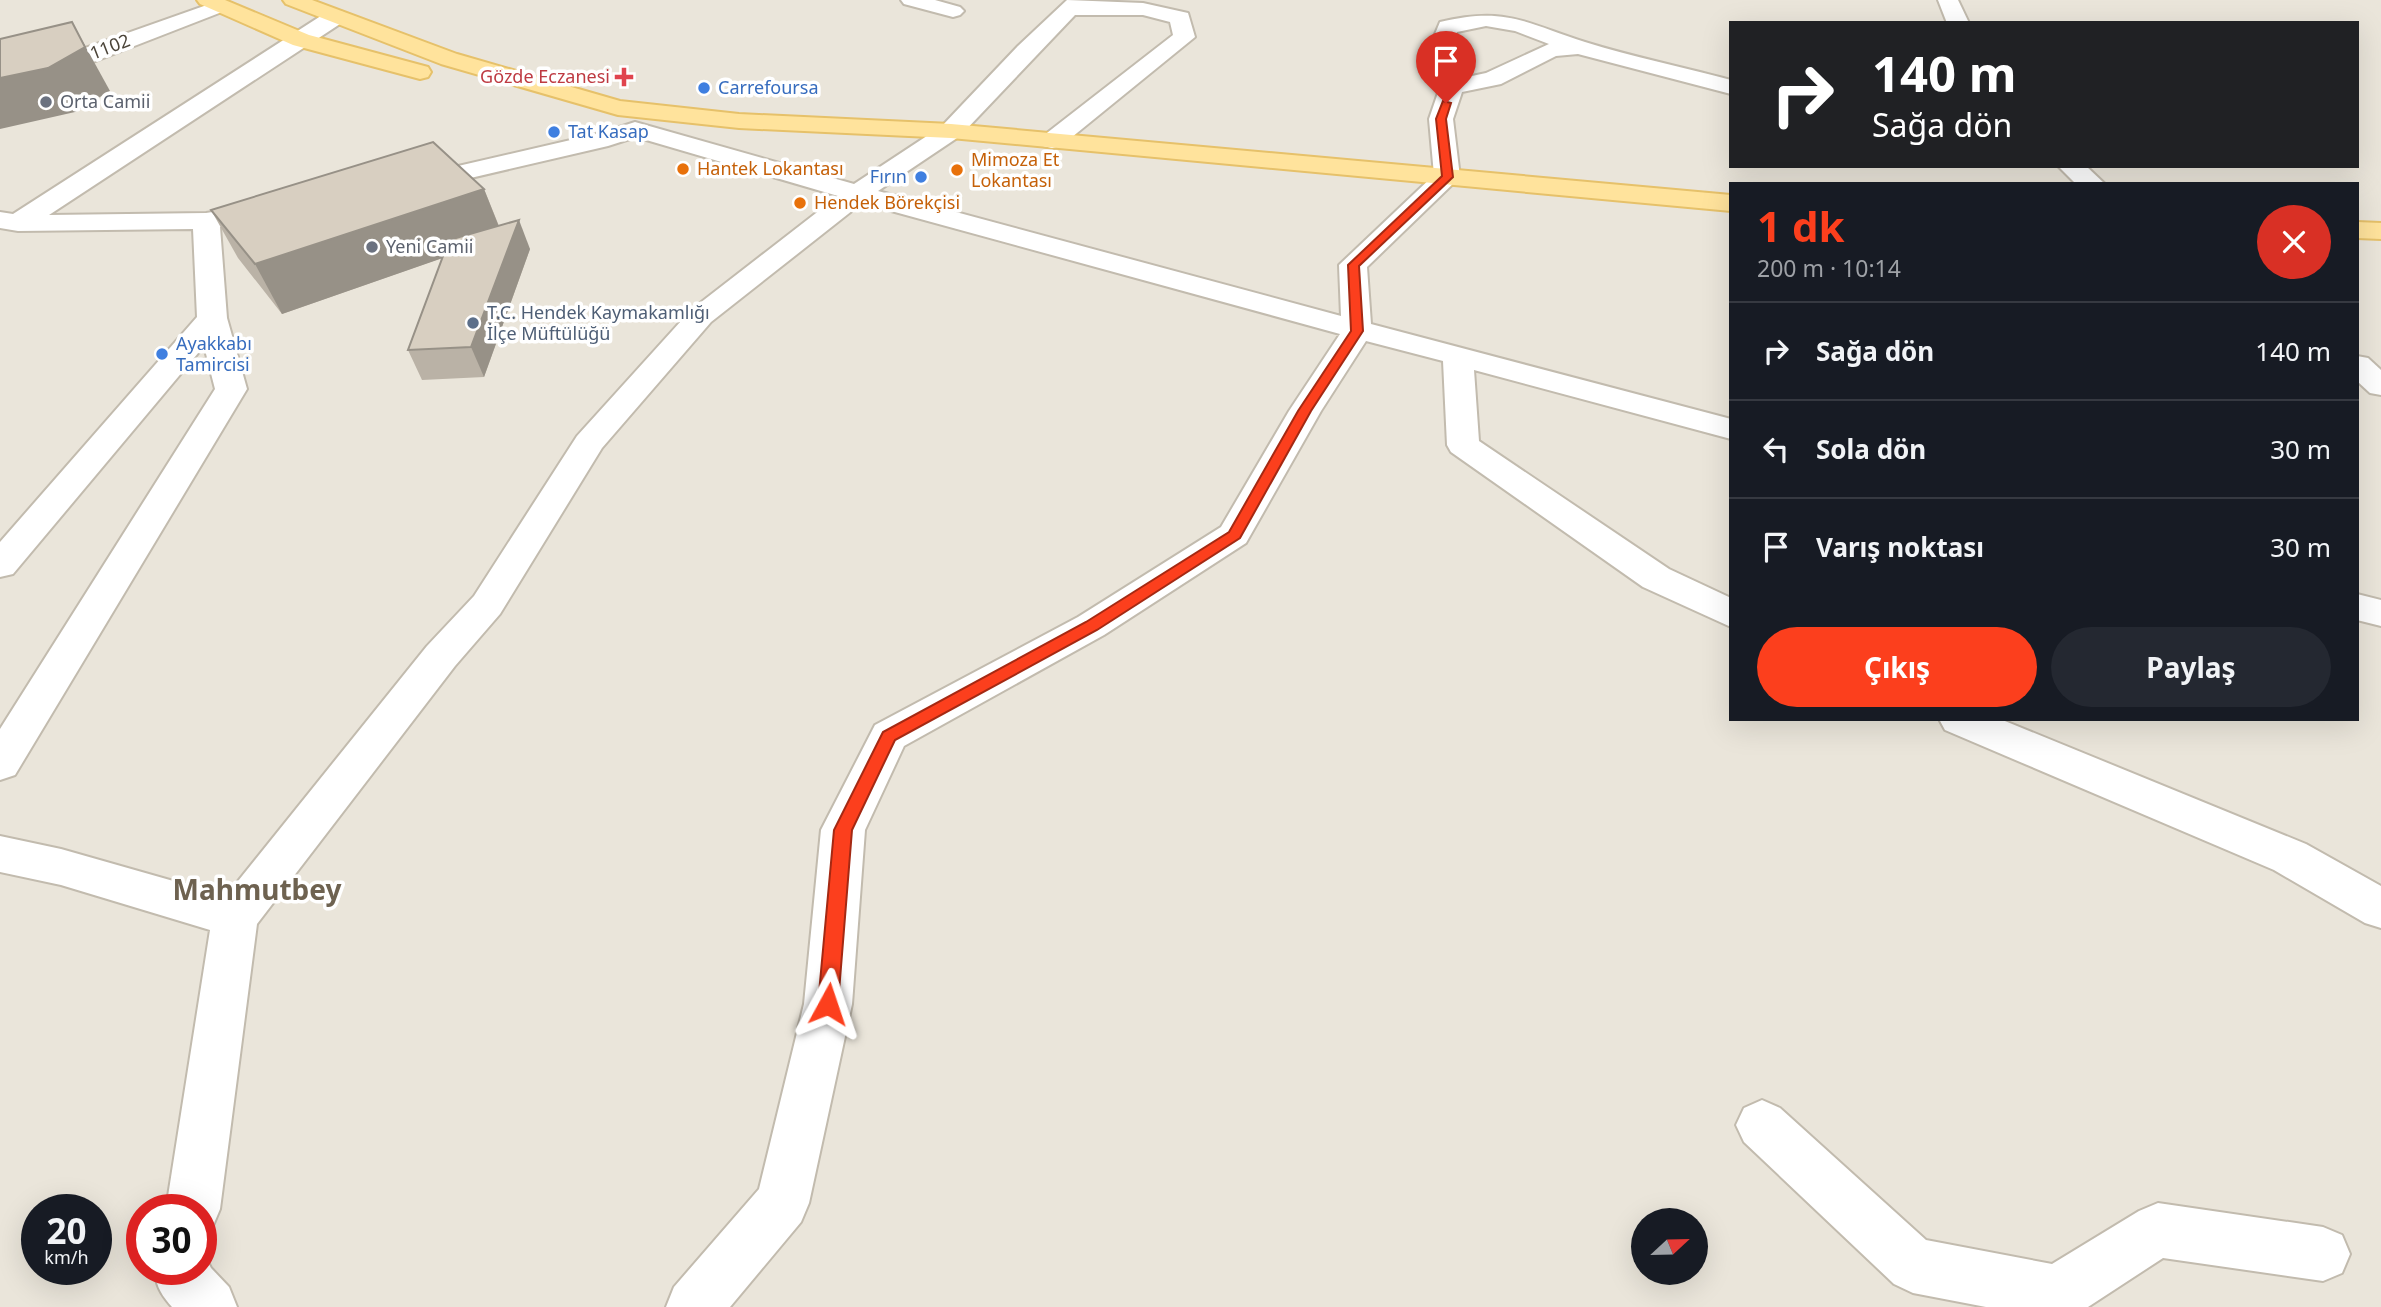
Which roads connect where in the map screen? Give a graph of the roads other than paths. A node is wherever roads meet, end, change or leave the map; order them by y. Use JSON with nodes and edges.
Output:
{"nodes":[{"id":1,"x":293,"y":0,"type":"edge"},
{"id":2,"x":911,"y":0,"type":"edge"},
{"id":3,"x":1948,"y":0,"type":"edge"},
{"id":4,"x":213,"y":3,"type":"edge"},
{"id":5,"x":1075,"y":4,"type":"edge"},
{"id":6,"x":953,"y":11,"type":"dead end"},
{"id":7,"x":335,"y":17,"type":"junction"},
{"id":8,"x":1957,"y":21,"type":"edge"},
{"id":9,"x":301,"y":40,"type":"junction"},
{"id":10,"x":1578,"y":47,"type":"junction"},
{"id":11,"x":27,"y":54,"type":"edge"},
{"id":12,"x":80,"y":59,"type":"junction"},
{"id":13,"x":0,"y":86,"type":"edge"},
{"id":14,"x":1729,"y":86,"type":"edge"},
{"id":15,"x":1452,"y":87,"type":"junction"},
{"id":16,"x":627,"y":119,"type":"junction"},
{"id":17,"x":951,"y":131,"type":"junction"},
{"id":18,"x":1052,"y":141,"type":"junction"},
{"id":19,"x":1447,"y":177,"type":"junction"},
{"id":20,"x":386,"y":190,"type":"edge"},
{"id":21,"x":857,"y":194,"type":"junction"},
{"id":22,"x":1729,"y":203,"type":"edge"},
{"id":23,"x":297,"y":206,"type":"edge"},
{"id":24,"x":206,"y":221,"type":"junction"},
{"id":25,"x":6,"y":227,"type":"edge"},
{"id":26,"x":2359,"y":230,"type":"edge"},
{"id":27,"x":2381,"y":231,"type":"edge"},
{"id":28,"x":212,"y":318,"type":"junction"},
{"id":29,"x":1357,"y":331,"type":"junction"},
{"id":30,"x":1458,"y":358,"type":"junction"},
{"id":31,"x":2359,"y":367,"type":"edge"},
{"id":32,"x":2381,"y":386,"type":"edge"},
{"id":33,"x":1729,"y":428,"type":"edge"},
{"id":34,"x":0,"y":565,"type":"edge"},
{"id":35,"x":2359,"y":608,"type":"edge"},
{"id":36,"x":1729,"y":613,"type":"edge"},
{"id":37,"x":2381,"y":613,"type":"edge"},
{"id":38,"x":1964,"y":721,"type":"edge"},
{"id":39,"x":0,"y":764,"type":"edge"},
{"id":40,"x":0,"y":854,"type":"edge"},
{"id":41,"x":2381,"y":909,"type":"edge"},
{"id":42,"x":235,"y":918,"type":"junction"},
{"id":43,"x":1762,"y":1125,"type":"dead end"},
{"id":44,"x":195,"y":1194,"type":"edge"},
{"id":45,"x":2323,"y":1254,"type":"dead end"},
{"id":46,"x":189,"y":1285,"type":"edge"},
{"id":47,"x":2059,"y":1300,"type":"edge"},
{"id":48,"x":209,"y":1307,"type":"edge"},
{"id":49,"x":694,"y":1307,"type":"edge"}],
"edges":[{"from":1,"to":7,"type":"main road"},
{"from":2,"to":6,"type":"street"},
{"from":3,"to":8,"type":"street"},
{"from":4,"to":9,"type":"main road"},
{"from":4,"to":12,"type":"street","name":"1102"},
{"from":5,"to":17,"type":"street"},
{"from":5,"to":18,"type":"street"},
{"from":7,"to":9,"type":"street"},
{"from":7,"to":16,"type":"main road"},
{"from":9,"to":16,"type":"main road"},
{"from":9,"to":25,"type":"street"},
{"from":10,"to":14,"type":"street"},
{"from":10,"to":15,"type":"street"},
{"from":10,"to":15,"type":"street"},
{"from":11,"to":12,"type":"street"},
{"from":12,"to":13,"type":"street","name":"1102"},
{"from":15,"to":19,"type":"street"},
{"from":16,"to":17,"type":"main road"},
{"from":16,"to":20,"type":"street"},
{"from":16,"to":21,"type":"street"},
{"from":17,"to":18,"type":"main road"},
{"from":17,"to":21,"type":"street"},
{"from":18,"to":19,"type":"main road"},
{"from":19,"to":22,"type":"main road"},
{"from":19,"to":29,"type":"street"},
{"from":21,"to":29,"type":"street"},
{"from":21,"to":42,"type":"street"},
{"from":23,"to":24,"type":"street"},
{"from":24,"to":25,"type":"street"},
{"from":24,"to":28,"type":"street"},
{"from":26,"to":27,"type":"main road"},
{"from":28,"to":34,"type":"street"},
{"from":28,"to":39,"type":"street"},
{"from":29,"to":30,"type":"street"},
{"from":29,"to":49,"type":"street"},
{"from":30,"to":33,"type":"street"},
{"from":30,"to":36,"type":"street"},
{"from":31,"to":32,"type":"street"},
{"from":35,"to":37,"type":"street"},
{"from":38,"to":41,"type":"street"},
{"from":40,"to":42,"type":"street"},
{"from":42,"to":44,"type":"street"},
{"from":43,"to":47,"type":"street"},
{"from":45,"to":47,"type":"street"},
{"from":46,"to":48,"type":"street"}]}
